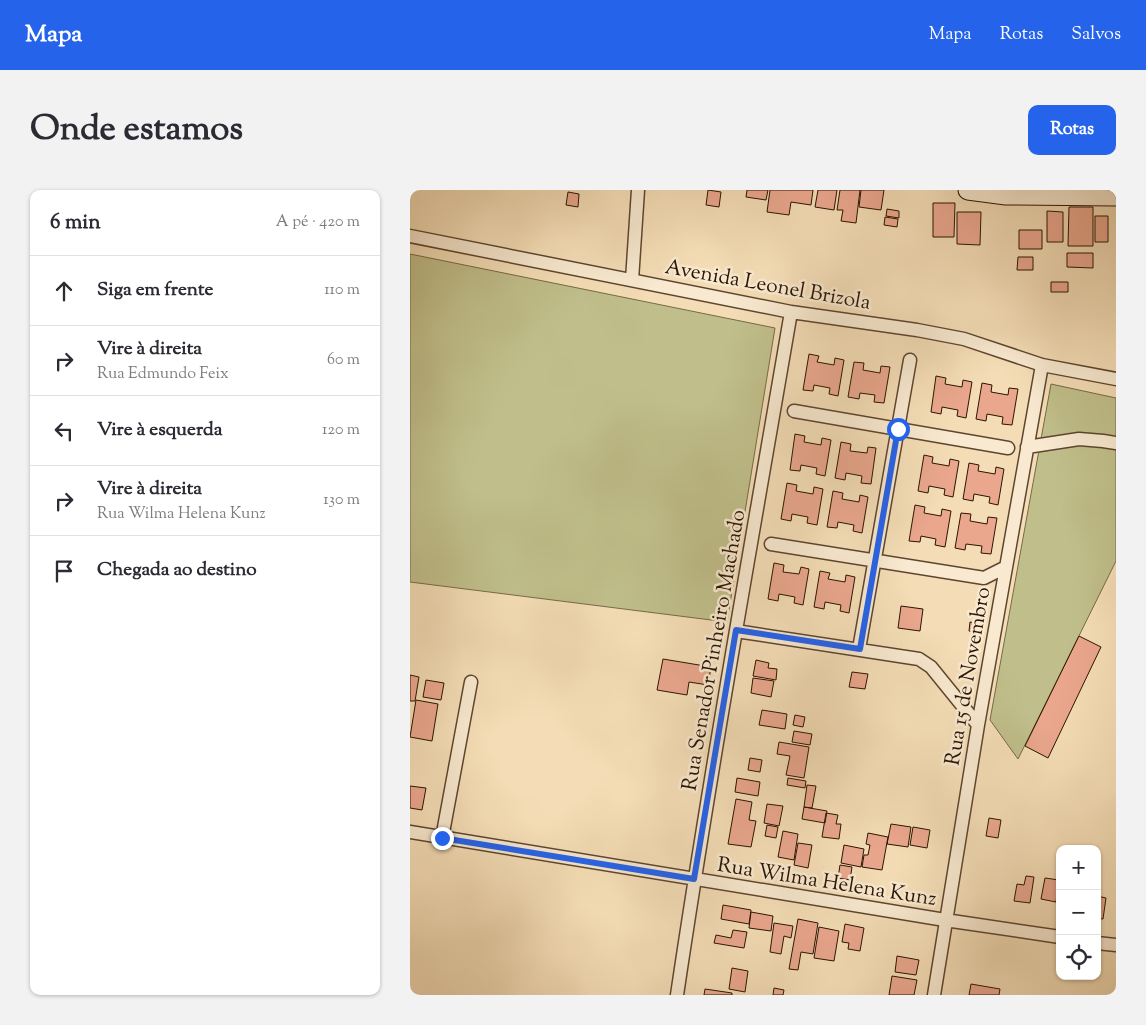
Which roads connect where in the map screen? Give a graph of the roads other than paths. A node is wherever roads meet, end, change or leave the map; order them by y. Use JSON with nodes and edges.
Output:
{"nodes":[{"id":1,"x":638,"y":190,"type":"edge"},
{"id":2,"x":968,"y":190,"type":"edge"},
{"id":3,"x":1116,"y":196,"type":"edge"},
{"id":4,"x":410,"y":236,"type":"edge"},
{"id":5,"x":632,"y":280,"type":"junction"},
{"id":6,"x":791,"y":312,"type":"junction"},
{"id":7,"x":910,"y":360,"type":"dead end"},
{"id":8,"x":1042,"y":365,"type":"junction"},
{"id":9,"x":1116,"y":379,"type":"edge"},
{"id":10,"x":794,"y":411,"type":"dead end"},
{"id":11,"x":898,"y":429,"type":"junction"},
{"id":12,"x":1116,"y":443,"type":"edge"},
{"id":13,"x":1028,"y":447,"type":"junction"},
{"id":14,"x":1008,"y":448,"type":"dead end"},
{"id":15,"x":771,"y":544,"type":"dead end"},
{"id":16,"x":874,"y":560,"type":"junction"},
{"id":17,"x":1006,"y":567,"type":"junction"},
{"id":18,"x":736,"y":630,"type":"junction"},
{"id":19,"x":860,"y":649,"type":"junction"},
{"id":20,"x":471,"y":682,"type":"dead end"},
{"id":21,"x":978,"y":725,"type":"junction"},
{"id":22,"x":410,"y":832,"type":"edge"},
{"id":23,"x":442,"y":838,"type":"junction"},
{"id":24,"x":694,"y":879,"type":"junction"},
{"id":25,"x":945,"y":920,"type":"junction"},
{"id":26,"x":1056,"y":936,"type":"edge"},
{"id":27,"x":1101,"y":943,"type":"edge"},
{"id":28,"x":1116,"y":945,"type":"edge"},
{"id":29,"x":677,"y":995,"type":"edge"},
{"id":30,"x":934,"y":995,"type":"edge"}],
"edges":[{"from":1,"to":5,"type":"street"},
{"from":2,"to":3,"type":"street"},
{"from":4,"to":5,"type":"street","name":"Avenida Leonel Brizola"},
{"from":5,"to":6,"type":"street","name":"Avenida Leonel Brizola"},
{"from":6,"to":8,"type":"street","name":"Avenida Leonel Brizola"},
{"from":6,"to":18,"type":"street","name":"Rua Senador Pinheiro Machado"},
{"from":7,"to":11,"type":"street"},
{"from":8,"to":9,"type":"street","name":"Avenida Leonel Brizola"},
{"from":8,"to":13,"type":"street","name":"Rua 15 de Novembro"},
{"from":10,"to":11,"type":"street"},
{"from":11,"to":14,"type":"street"},
{"from":11,"to":16,"type":"street"},
{"from":12,"to":13,"type":"street"},
{"from":13,"to":17,"type":"street","name":"Rua 15 de Novembro"},
{"from":15,"to":16,"type":"street"},
{"from":16,"to":17,"type":"street"},
{"from":16,"to":19,"type":"street"},
{"from":17,"to":21,"type":"street","name":"Rua 15 de Novembro"},
{"from":18,"to":19,"type":"street"},
{"from":18,"to":24,"type":"street","name":"Rua Senador Pinheiro Machado"},
{"from":19,"to":21,"type":"street"},
{"from":20,"to":23,"type":"street"},
{"from":21,"to":25,"type":"street","name":"Rua 15 de Novembro"},
{"from":22,"to":23,"type":"street","name":"Rua Wilma Helena Kunz"},
{"from":23,"to":24,"type":"street","name":"Rua Wilma Helena Kunz"},
{"from":24,"to":25,"type":"street","name":"Rua Wilma Helena Kunz"},
{"from":24,"to":29,"type":"street","name":"Rua Senador Pinheiro Machado"},
{"from":25,"to":26,"type":"street","name":"Rua Wilma Helena Kunz"},
{"from":25,"to":30,"type":"street","name":"Rua 15 de Novembro"},
{"from":27,"to":28,"type":"street"}]}
